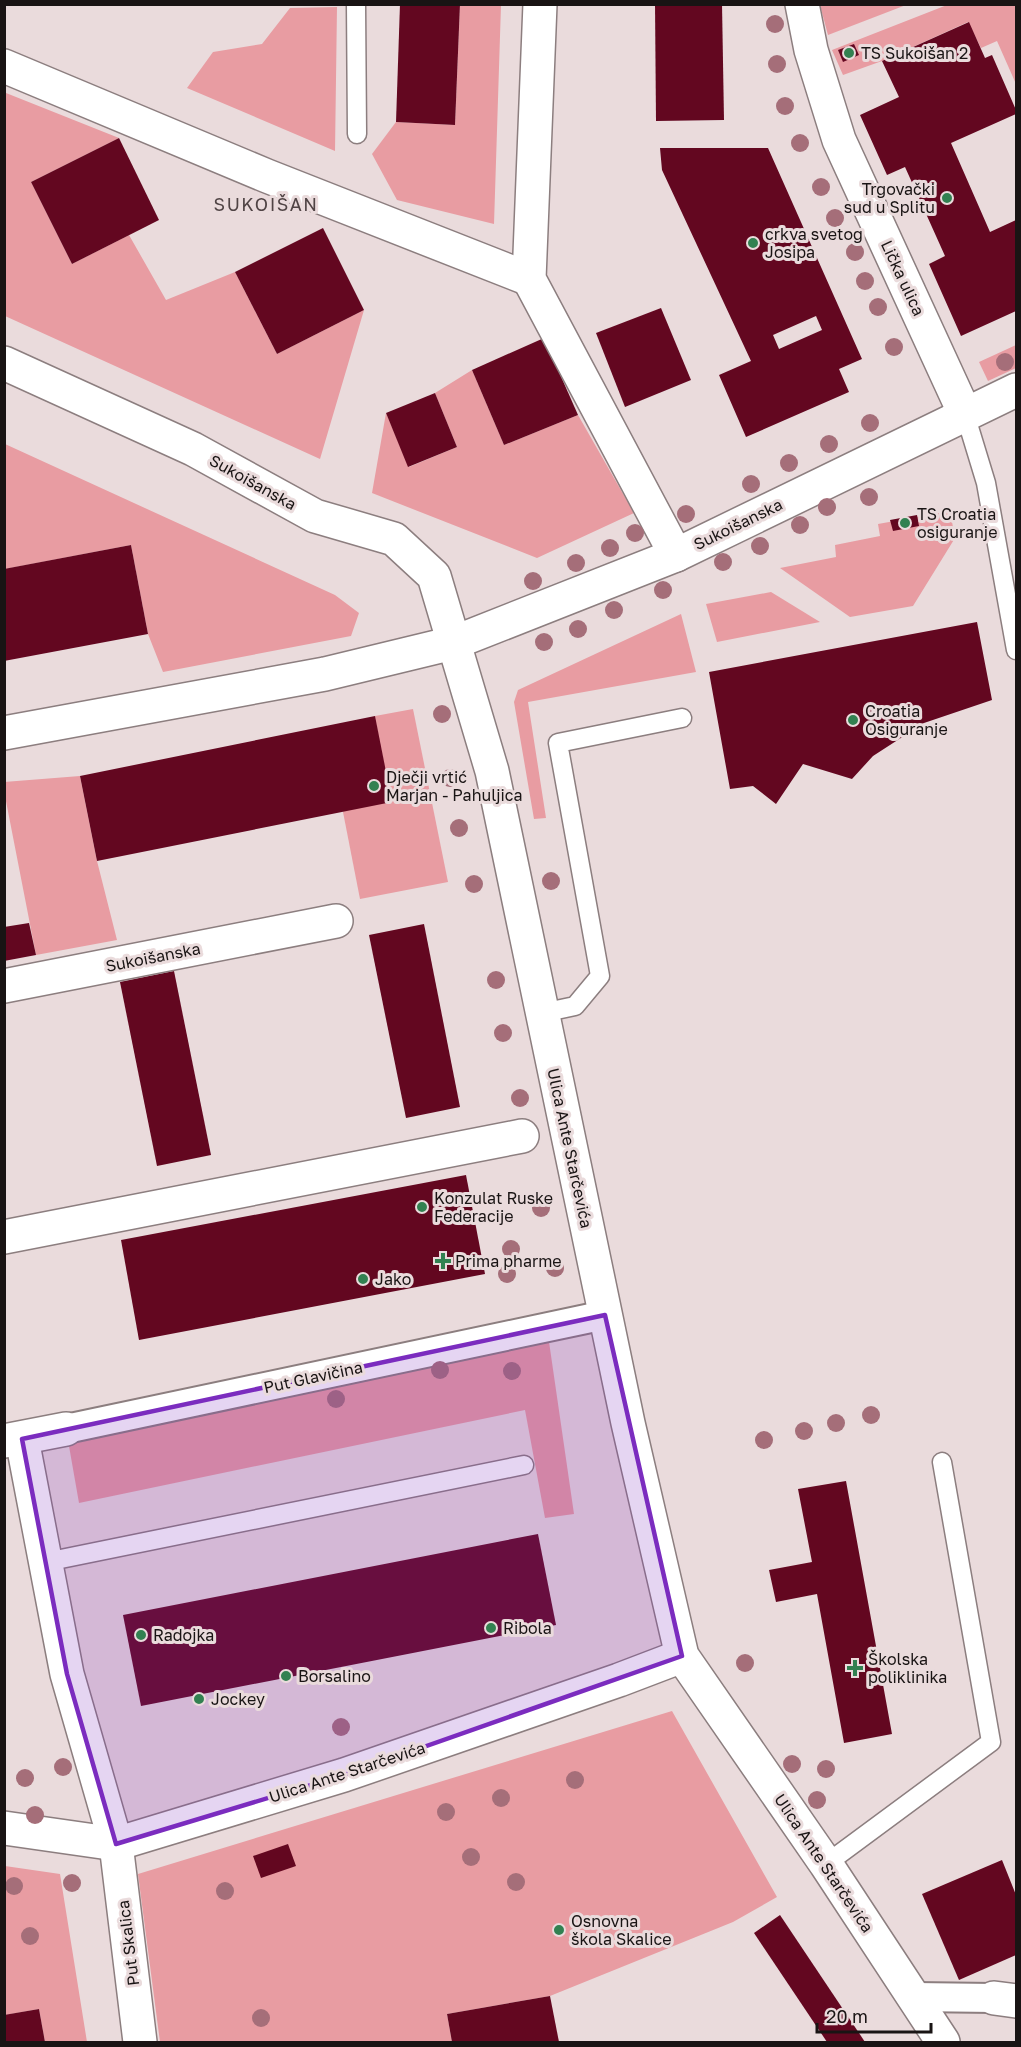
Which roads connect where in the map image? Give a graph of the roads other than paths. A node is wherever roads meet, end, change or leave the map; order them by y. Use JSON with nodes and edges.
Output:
{"nodes":[{"id":1,"x":356,"y":4,"type":"edge"},
{"id":2,"x":540,"y":4,"type":"edge"},
{"id":3,"x":802,"y":4,"type":"edge"},
{"id":4,"x":4,"y":66,"type":"edge"},
{"id":5,"x":357,"y":134,"type":"dead end"},
{"id":6,"x":530,"y":279,"type":"junction"},
{"id":7,"x":4,"y":363,"type":"edge"},
{"id":8,"x":1017,"y":390,"type":"edge"},
{"id":9,"x":965,"y":414,"type":"junction"},
{"id":10,"x":676,"y":555,"type":"junction"},
{"id":11,"x":453,"y":643,"type":"junction"},
{"id":12,"x":1017,"y":650,"type":"edge"},
{"id":13,"x":681,"y":718,"type":"dead end"},
{"id":14,"x":4,"y":733,"type":"edge"},
{"id":15,"x":336,"y":921,"type":"dead end"},
{"id":16,"x":4,"y":986,"type":"edge"},
{"id":17,"x":542,"y":1013,"type":"junction"},
{"id":18,"x":522,"y":1136,"type":"dead end"},
{"id":19,"x":4,"y":1237,"type":"edge"},
{"id":20,"x":605,"y":1316,"type":"junction"},
{"id":21,"x":66,"y":1429,"type":"joint"},
{"id":22,"x":13,"y":1440,"type":"edge"},
{"id":23,"x":942,"y":1462,"type":"dead end"},
{"id":24,"x":524,"y":1465,"type":"dead end"},
{"id":25,"x":46,"y":1562,"type":"junction"},
{"id":26,"x":682,"y":1656,"type":"junction"},
{"id":27,"x":4,"y":1828,"type":"edge"},
{"id":28,"x":116,"y":1844,"type":"junction"},
{"id":29,"x":826,"y":1864,"type":"junction"},
{"id":30,"x":914,"y":1997,"type":"junction"},
{"id":31,"x":1005,"y":2000,"type":"edge"},
{"id":32,"x":140,"y":2043,"type":"edge"},
{"id":33,"x":943,"y":2043,"type":"edge"}],
"edges":[{"from":1,"to":5,"type":"lane"},
{"from":2,"to":6,"type":"street"},
{"from":3,"to":9,"type":"street","name":"Lička ulica"},
{"from":4,"to":6,"type":"street"},
{"from":6,"to":10,"type":"street"},
{"from":7,"to":11,"type":"street","name":"Sukoišanska"},
{"from":8,"to":9,"type":"street","name":"Sukoišanska"},
{"from":9,"to":10,"type":"street","name":"Sukoišanska"},
{"from":9,"to":12,"type":"lane"},
{"from":10,"to":11,"type":"street","name":"Sukoišanska"},
{"from":11,"to":14,"type":"street","name":"Sukoišanska"},
{"from":11,"to":17,"type":"street","name":"Ulica Ante Starčevića"},
{"from":13,"to":17,"type":"lane"},
{"from":15,"to":16,"type":"street","name":"Sukoišanska"},
{"from":17,"to":20,"type":"street","name":"Ulica Ante Starčevića"},
{"from":18,"to":19,"type":"street"},
{"from":20,"to":21,"type":"street","name":"Put Glavičina"},
{"from":20,"to":26,"type":"street","name":"Ulica Ante Starčevića"},
{"from":21,"to":22,"type":"street","name":"Put Glavičina"},
{"from":22,"to":25,"type":"street","name":"Put Glavičina"},
{"from":23,"to":29,"type":"lane"},
{"from":24,"to":25,"type":"lane"},
{"from":25,"to":28,"type":"street","name":"Put Glavičina"},
{"from":26,"to":28,"type":"street","name":"Ulica Ante Starčevića"},
{"from":26,"to":29,"type":"street","name":"Ulica Ante Starčevića"},
{"from":27,"to":28,"type":"street","name":"Ulica Ante Starčevića"},
{"from":28,"to":32,"type":"street","name":"Put Skalica"},
{"from":29,"to":30,"type":"street","name":"Ulica Ante Starčevića"},
{"from":30,"to":31,"type":"street"},
{"from":30,"to":33,"type":"street","name":"Ulica Ante Starčevića"}]}
